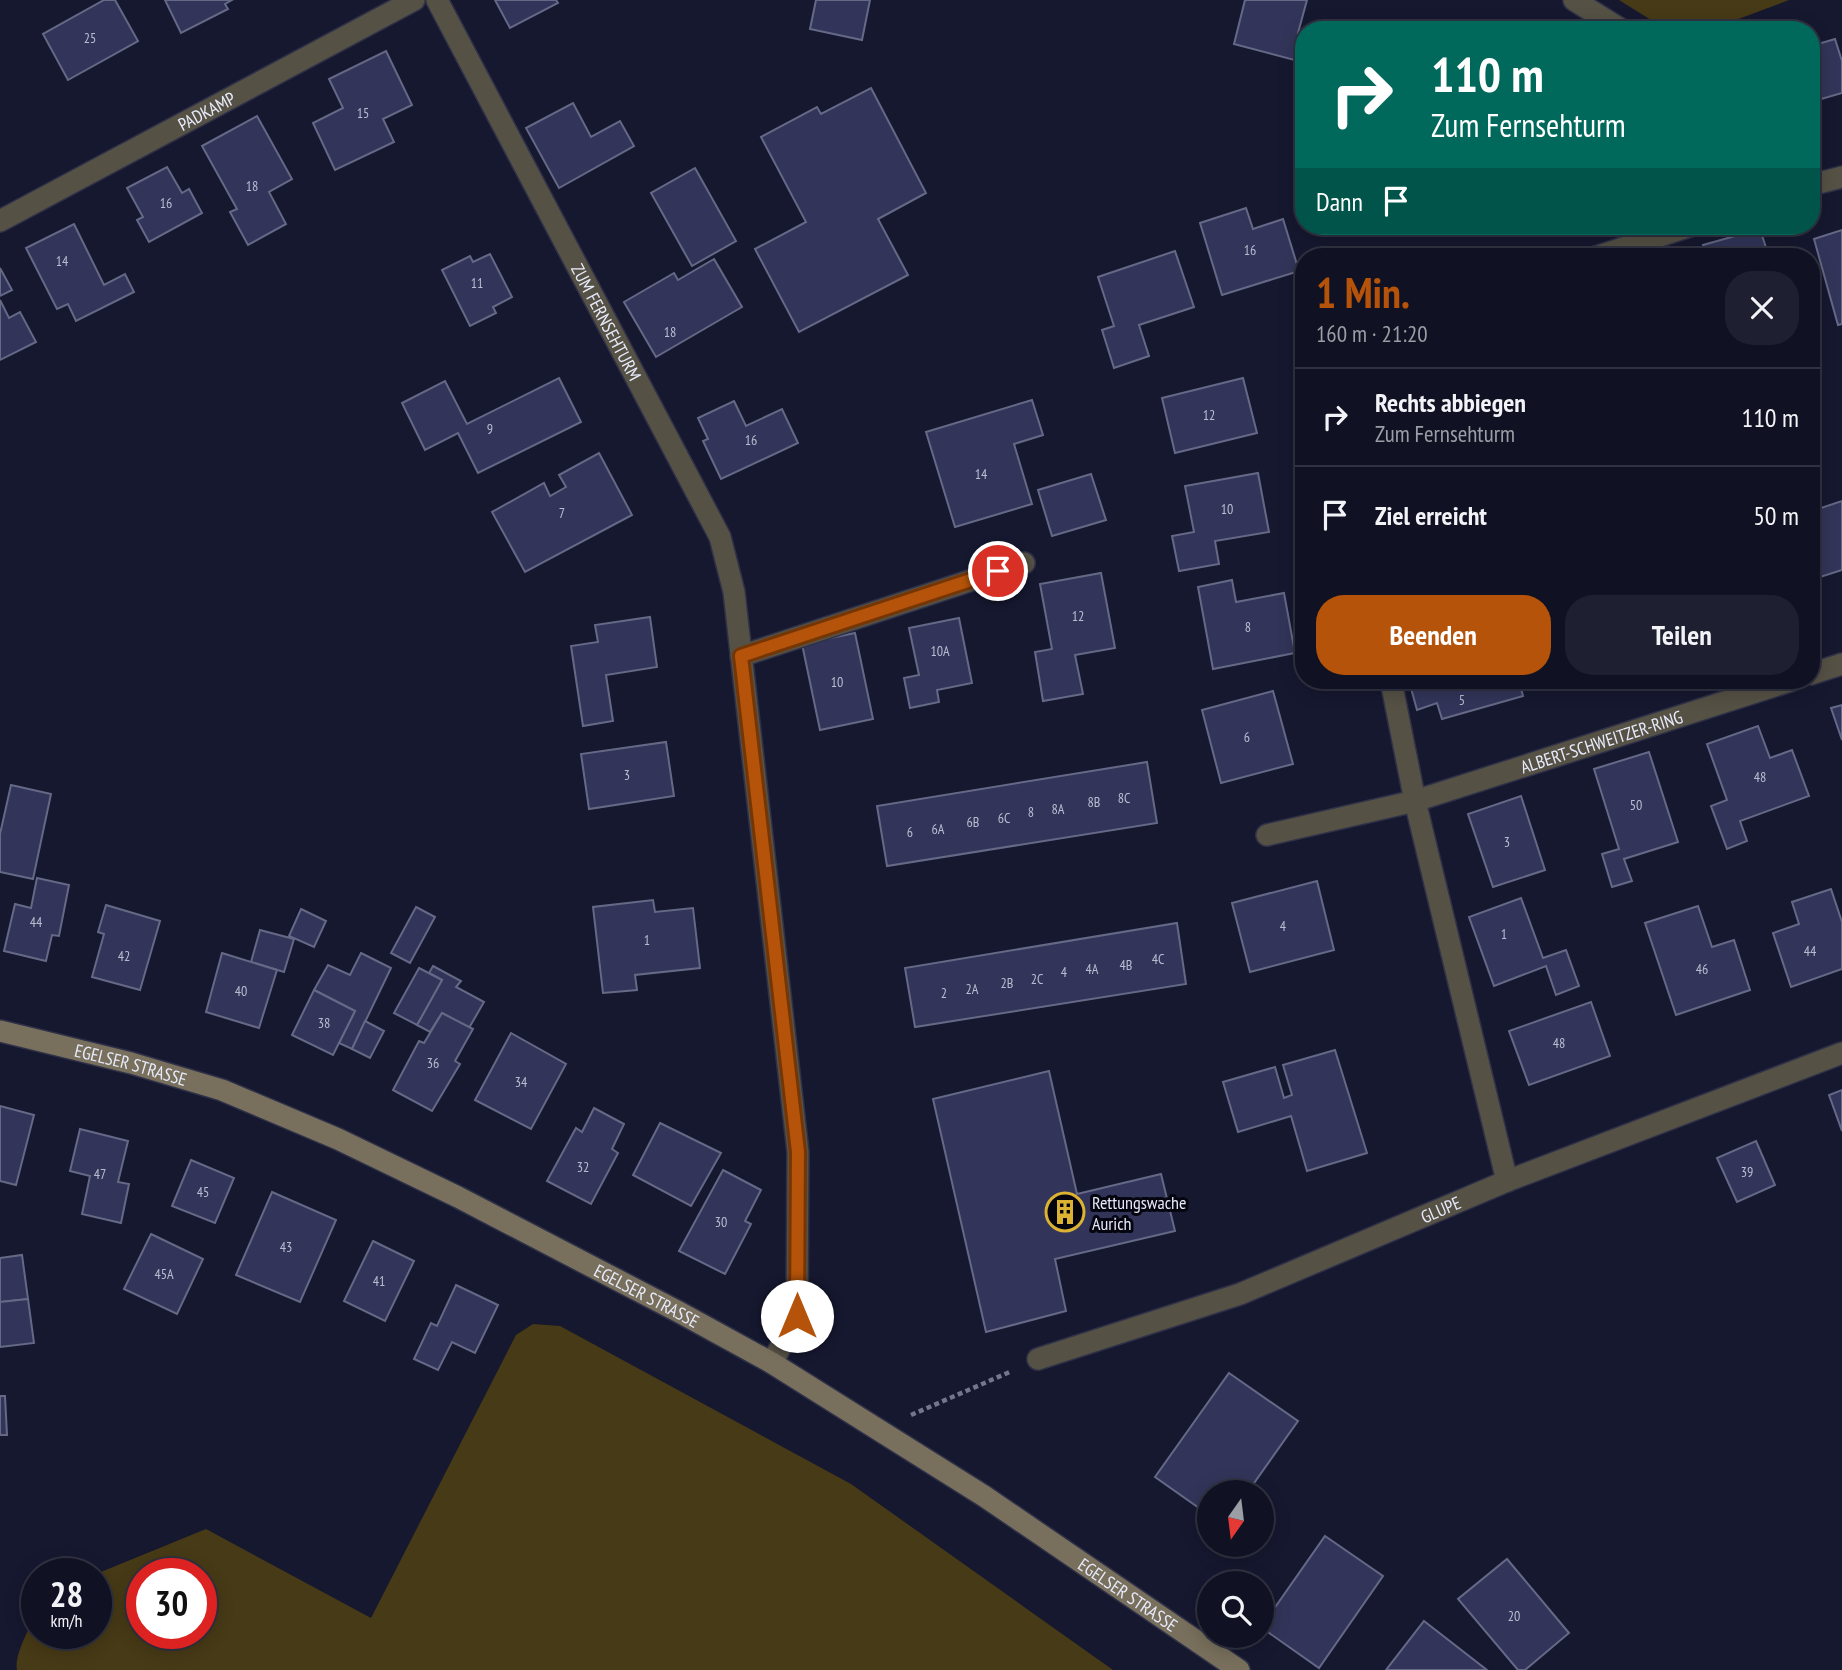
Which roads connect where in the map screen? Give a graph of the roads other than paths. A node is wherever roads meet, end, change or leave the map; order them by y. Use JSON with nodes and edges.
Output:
{"nodes":[{"id":1,"x":414,"y":0,"type":"edge"},
{"id":2,"x":437,"y":0,"type":"edge"},
{"id":3,"x":1574,"y":0,"type":"edge"},
{"id":4,"x":1608,"y":21,"type":"edge"},
{"id":5,"x":1842,"y":177,"type":"edge"},
{"id":6,"x":1820,"y":181,"type":"edge"},
{"id":7,"x":0,"y":221,"type":"edge"},
{"id":8,"x":1663,"y":235,"type":"edge"},
{"id":9,"x":1623,"y":248,"type":"edge"},
{"id":10,"x":1024,"y":563,"type":"dead end"},
{"id":11,"x":741,"y":656,"type":"junction"},
{"id":12,"x":1842,"y":664,"type":"edge"},
{"id":13,"x":1820,"y":671,"type":"edge"},
{"id":14,"x":1393,"y":689,"type":"edge"},
{"id":15,"x":1765,"y":689,"type":"edge"},
{"id":16,"x":1415,"y":801,"type":"junction"},
{"id":17,"x":1267,"y":835,"type":"dead end"},
{"id":18,"x":0,"y":1031,"type":"edge"},
{"id":19,"x":1842,"y":1053,"type":"edge"},
{"id":20,"x":1507,"y":1181,"type":"junction"},
{"id":21,"x":1038,"y":1359,"type":"road end"},
{"id":22,"x":772,"y":1363,"type":"junction"},
{"id":23,"x":1239,"y":1670,"type":"edge"}],
"edges":[{"from":1,"to":7,"type":"street","name":"PADKAMP"},
{"from":2,"to":11,"type":"street","name":"ZUM FERNSEHTURM"},
{"from":3,"to":4,"type":"street"},
{"from":5,"to":6,"type":"street"},
{"from":8,"to":9,"type":"street"},
{"from":10,"to":11,"type":"street"},
{"from":11,"to":22,"type":"street","name":"ZUM FERNSEHTURM"},
{"from":12,"to":13,"type":"street"},
{"from":14,"to":16,"type":"street"},
{"from":15,"to":16,"type":"street","name":"ALBERT-SCHWEITZER-RING"},
{"from":16,"to":17,"type":"street","name":"ALBERT-SCHWEITZER-RING"},
{"from":16,"to":20,"type":"street"},
{"from":18,"to":22,"type":"main road","name":"EGELSER STRASSE"},
{"from":19,"to":20,"type":"street","name":"GLUPE"},
{"from":20,"to":21,"type":"street","name":"GLUPE"},
{"from":22,"to":23,"type":"main road","name":"EGELSER STRASSE"}]}
